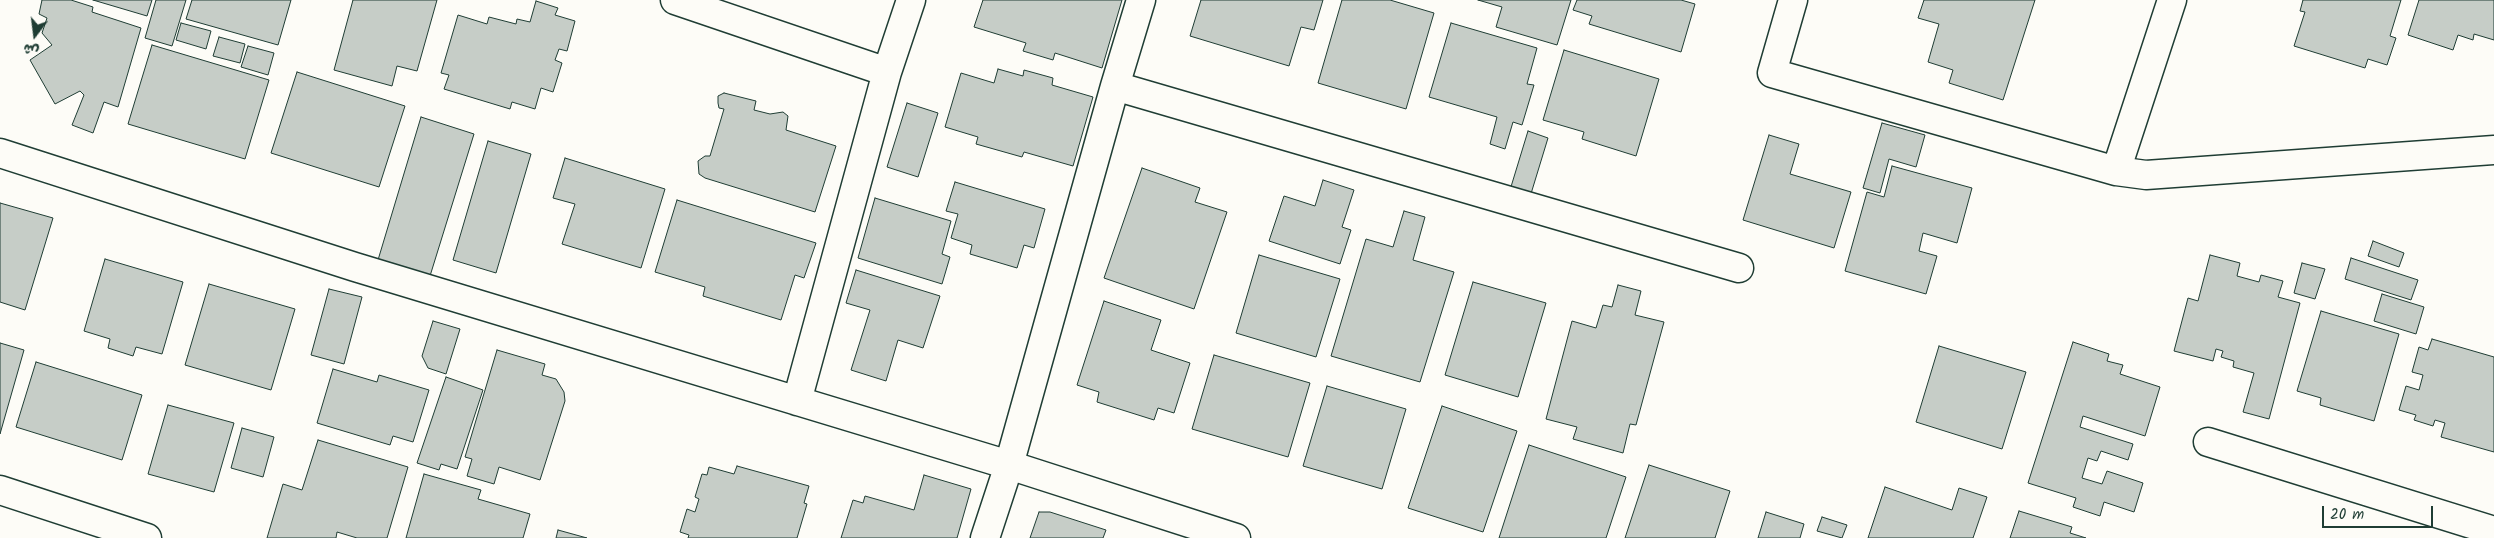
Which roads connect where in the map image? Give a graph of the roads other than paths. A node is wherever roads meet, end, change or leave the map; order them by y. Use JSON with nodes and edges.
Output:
{"nodes":[{"id":1,"x":674,"y":0,"type":"edge"},
{"id":2,"x":911,"y":0,"type":"edge"},
{"id":3,"x":1141,"y":0,"type":"edge"},
{"id":4,"x":1793,"y":0,"type":"edge"},
{"id":5,"x":2172,"y":0,"type":"edge"},
{"id":6,"x":887,"y":72,"type":"junction"},
{"id":7,"x":1115,"y":86,"type":"junction"},
{"id":8,"x":2494,"y":150,"type":"edge"},
{"id":9,"x":0,"y":153,"type":"edge"},
{"id":10,"x":2116,"y":171,"type":"junction"},
{"id":11,"x":1739,"y":268,"type":"dead end"},
{"id":12,"x":797,"y":401,"type":"junction"},
{"id":13,"x":2208,"y":442,"type":"dead end"},
{"id":14,"x":1009,"y":465,"type":"junction"},
{"id":15,"x":0,"y":490,"type":"edge"},
{"id":16,"x":2494,"y":531,"type":"edge"},
{"id":17,"x":147,"y":538,"type":"edge"},
{"id":18,"x":985,"y":538,"type":"edge"},
{"id":19,"x":1236,"y":538,"type":"edge"}],
"edges":[{"from":1,"to":6,"type":"street"},
{"from":2,"to":6,"type":"street"},
{"from":3,"to":7,"type":"street"},
{"from":4,"to":10,"type":"street"},
{"from":5,"to":10,"type":"street"},
{"from":6,"to":12,"type":"street"},
{"from":7,"to":11,"type":"street"},
{"from":7,"to":14,"type":"street"},
{"from":8,"to":10,"type":"street"},
{"from":9,"to":12,"type":"street"},
{"from":12,"to":14,"type":"street"},
{"from":13,"to":16,"type":"street"},
{"from":14,"to":18,"type":"street"},
{"from":14,"to":19,"type":"street"},
{"from":15,"to":17,"type":"street"}]}
